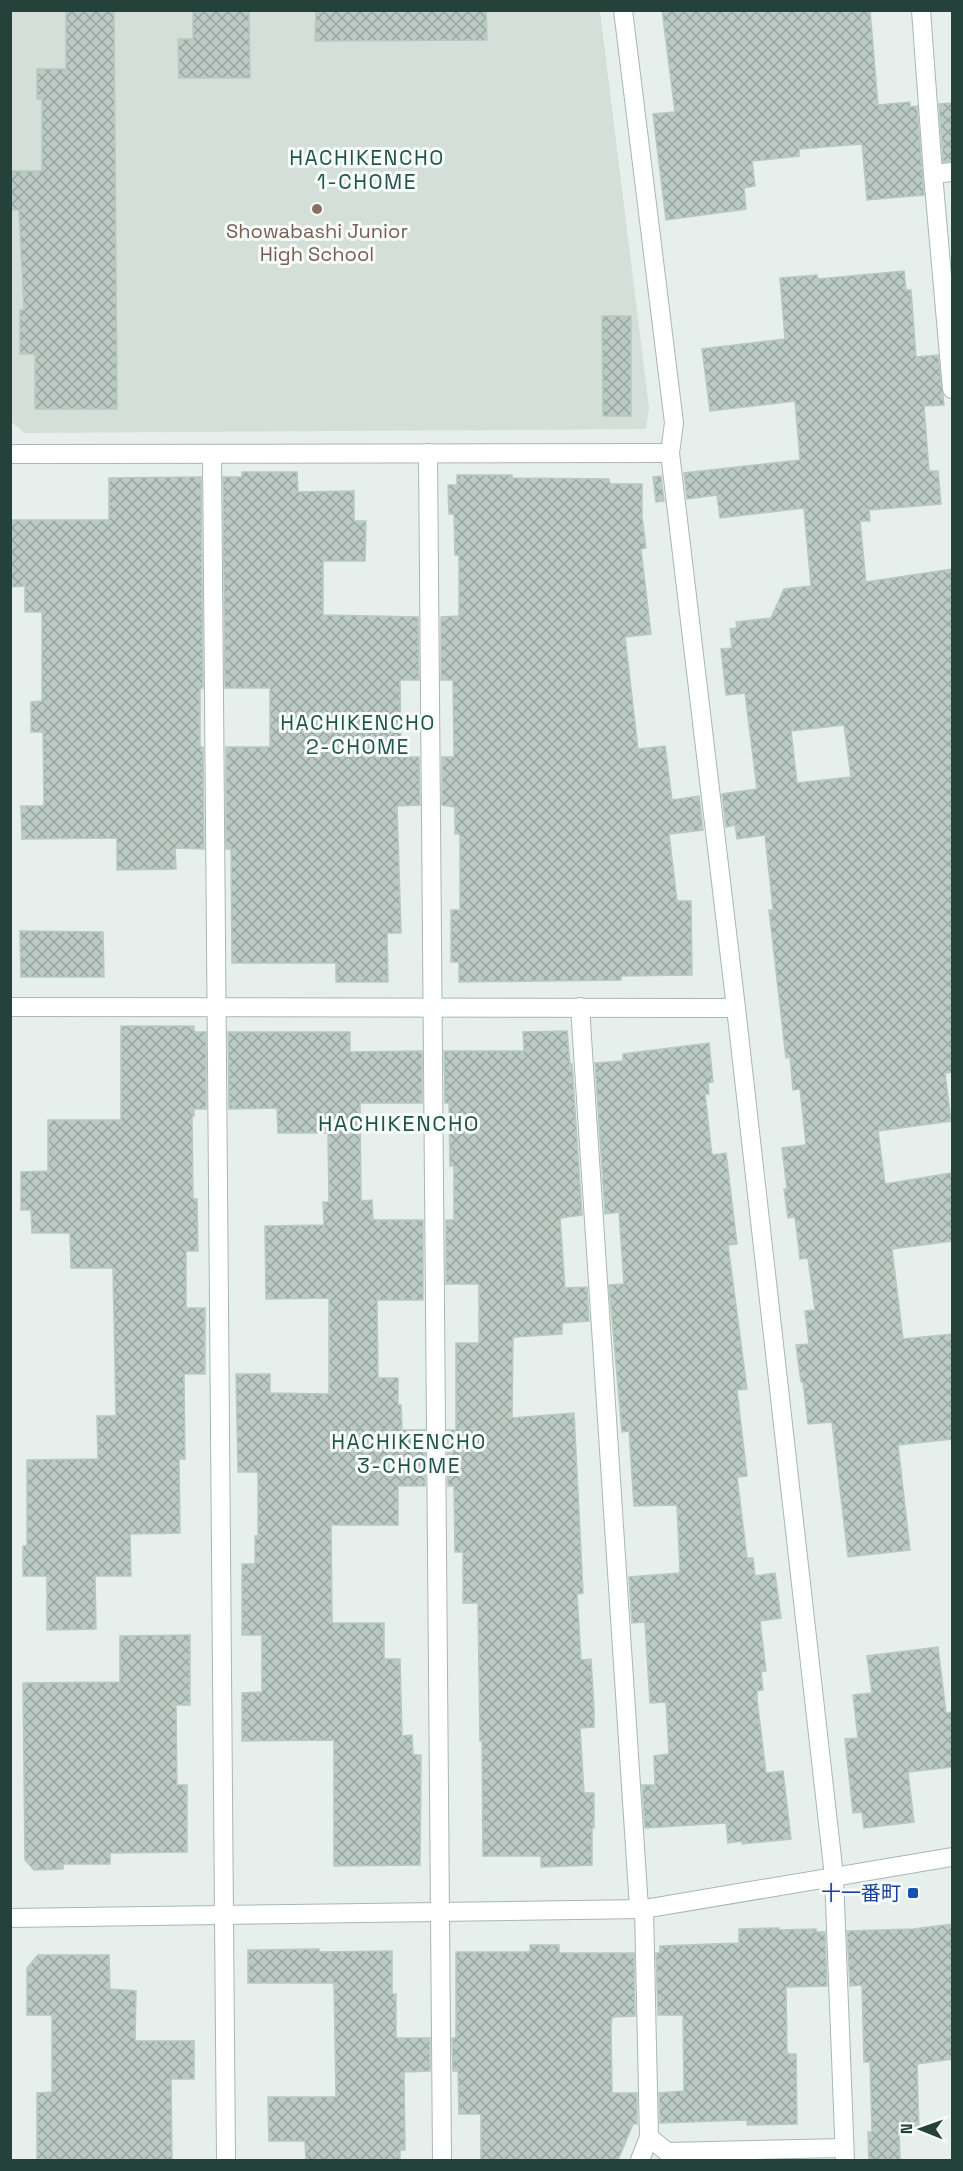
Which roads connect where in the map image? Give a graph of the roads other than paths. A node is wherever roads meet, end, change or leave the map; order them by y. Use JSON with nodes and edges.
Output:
{"nodes":[{"id":1,"x":623,"y":10,"type":"edge"},
{"id":2,"x":921,"y":10,"type":"edge"},
{"id":3,"x":952,"y":172,"type":"edge"},
{"id":4,"x":933,"y":174,"type":"junction"},
{"id":5,"x":952,"y":389,"type":"edge"},
{"id":6,"x":428,"y":453,"type":"junction"},
{"id":7,"x":670,"y":453,"type":"junction"},
{"id":8,"x":10,"y":454,"type":"edge"},
{"id":9,"x":212,"y":454,"type":"junction"},
{"id":10,"x":10,"y":1007,"type":"edge"},
{"id":11,"x":217,"y":1007,"type":"junction"},
{"id":12,"x":432,"y":1008,"type":"junction"},
{"id":13,"x":580,"y":1008,"type":"junction"},
{"id":14,"x":736,"y":1008,"type":"junction"},
{"id":15,"x":952,"y":1857,"type":"edge"},
{"id":16,"x":834,"y":1876,"type":"junction"},
{"id":17,"x":642,"y":1908,"type":"junction"},
{"id":18,"x":439,"y":1912,"type":"junction"},
{"id":19,"x":225,"y":1915,"type":"junction"},
{"id":20,"x":10,"y":1918,"type":"edge"},
{"id":21,"x":649,"y":2137,"type":"junction"},
{"id":22,"x":845,"y":2154,"type":"edge"},
{"id":23,"x":226,"y":2160,"type":"edge"},
{"id":24,"x":442,"y":2160,"type":"edge"},
{"id":25,"x":640,"y":2160,"type":"edge"}],
"edges":[{"from":1,"to":7,"type":"street"},
{"from":2,"to":4,"type":"street"},
{"from":3,"to":4,"type":"street"},
{"from":4,"to":5,"type":"street"},
{"from":6,"to":7,"type":"street"},
{"from":6,"to":9,"type":"street"},
{"from":6,"to":12,"type":"street"},
{"from":7,"to":14,"type":"street"},
{"from":8,"to":9,"type":"street"},
{"from":9,"to":11,"type":"street"},
{"from":10,"to":11,"type":"street"},
{"from":11,"to":12,"type":"street"},
{"from":11,"to":19,"type":"street"},
{"from":12,"to":13,"type":"street"},
{"from":12,"to":18,"type":"street"},
{"from":13,"to":14,"type":"street"},
{"from":13,"to":17,"type":"street"},
{"from":14,"to":16,"type":"street"},
{"from":15,"to":16,"type":"street"},
{"from":16,"to":17,"type":"street"},
{"from":16,"to":22,"type":"street"},
{"from":17,"to":18,"type":"street"},
{"from":17,"to":21,"type":"street"},
{"from":18,"to":19,"type":"street"},
{"from":18,"to":24,"type":"street"},
{"from":19,"to":20,"type":"street"},
{"from":19,"to":23,"type":"street"},
{"from":21,"to":22,"type":"street"},
{"from":21,"to":25,"type":"street"}]}
